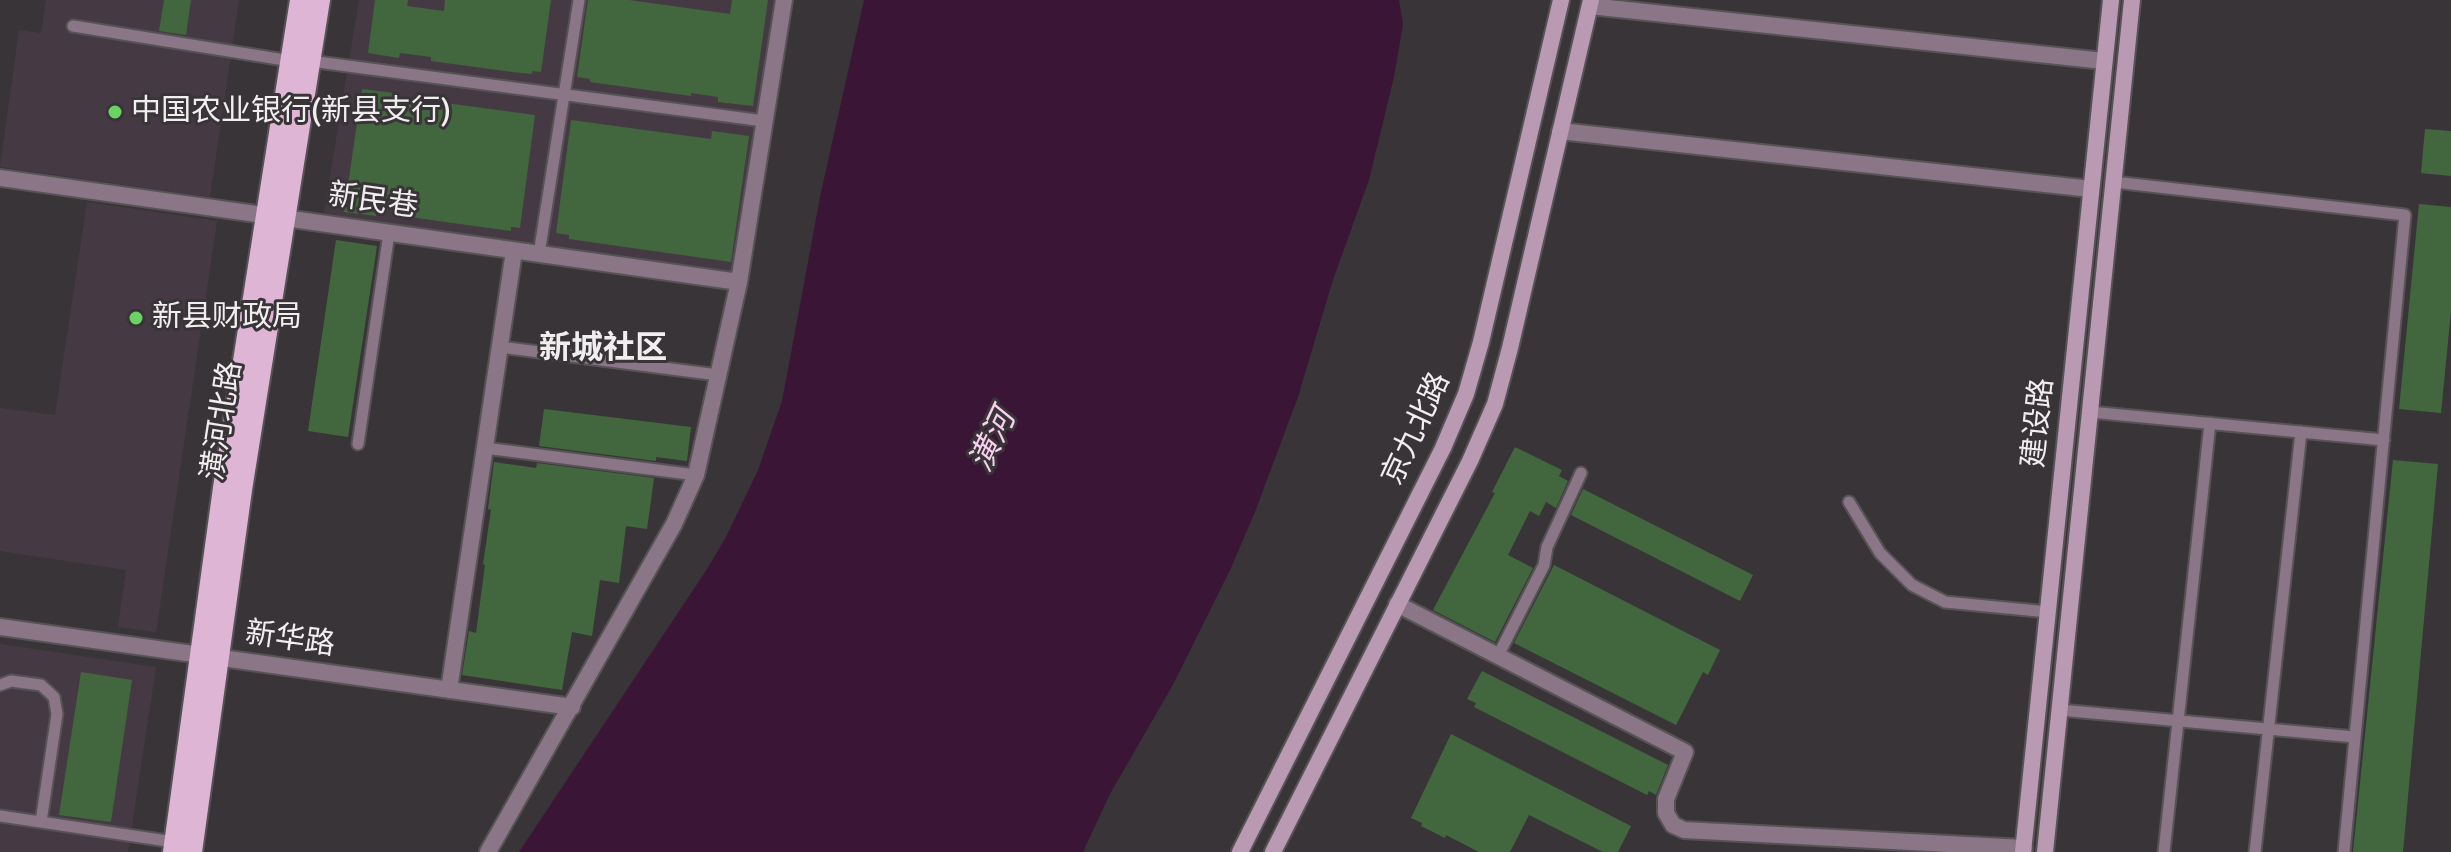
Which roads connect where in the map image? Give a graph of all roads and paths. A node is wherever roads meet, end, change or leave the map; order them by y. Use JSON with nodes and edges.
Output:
{"nodes":[{"id":1,"x":300,"y":0,"type":"edge"},
{"id":2,"x":320,"y":0,"type":"edge"},
{"id":3,"x":579,"y":0,"type":"edge"},
{"id":4,"x":784,"y":0,"type":"edge"},
{"id":5,"x":1561,"y":0,"type":"edge"},
{"id":6,"x":2111,"y":0,"type":"edge"},
{"id":7,"x":2132,"y":0,"type":"edge"},
{"id":8,"x":1591,"y":3,"type":"edge"},
{"id":9,"x":73,"y":26,"type":"dead end"},
{"id":10,"x":300,"y":61,"type":"junction"},
{"id":11,"x":2104,"y":61,"type":"junction"},
{"id":12,"x":564,"y":94,"type":"junction"},
{"id":13,"x":764,"y":121,"type":"junction"},
{"id":14,"x":1560,"y":131,"type":"junction"},
{"id":15,"x":0,"y":178,"type":"edge"},
{"id":16,"x":2114,"y":182,"type":"junction"},
{"id":17,"x":2091,"y":189,"type":"junction"},
{"id":18,"x":276,"y":217,"type":"junction"},
{"id":19,"x":389,"y":233,"type":"junction"},
{"id":20,"x":514,"y":251,"type":"junction"},
{"id":21,"x":539,"y":254,"type":"junction"},
{"id":22,"x":739,"y":282,"type":"junction"},
{"id":23,"x":500,"y":347,"type":"junction"},
{"id":24,"x":718,"y":375,"type":"junction"},
{"id":25,"x":2090,"y":412,"type":"junction"},
{"id":26,"x":2210,"y":423,"type":"junction"},
{"id":27,"x":2301,"y":432,"type":"junction"},
{"id":28,"x":2384,"y":440,"type":"junction"},
{"id":29,"x":358,"y":444,"type":"dead end"},
{"id":30,"x":485,"y":448,"type":"junction"},
{"id":31,"x":1581,"y":473,"type":"dead end"},
{"id":32,"x":696,"y":475,"type":"junction"},
{"id":33,"x":1849,"y":502,"type":"dead end"},
{"id":34,"x":1397,"y":604,"type":"junction"},
{"id":35,"x":2048,"y":612,"type":"junction"},
{"id":36,"x":0,"y":627,"type":"edge"},
{"id":37,"x":1498,"y":656,"type":"junction"},
{"id":38,"x":209,"y":657,"type":"junction"},
{"id":39,"x":0,"y":685,"type":"edge"},
{"id":40,"x":449,"y":690,"type":"junction"},
{"id":41,"x":572,"y":707,"type":"junction"},
{"id":42,"x":2060,"y":710,"type":"junction"},
{"id":43,"x":2178,"y":721,"type":"junction"},
{"id":44,"x":2268,"y":729,"type":"junction"},
{"id":45,"x":2355,"y":737,"type":"junction"},
{"id":46,"x":0,"y":816,"type":"edge"},
{"id":47,"x":41,"y":822,"type":"junction"},
{"id":48,"x":180,"y":849,"type":"edge"},
{"id":49,"x":2023,"y":850,"type":"edge"},
{"id":50,"x":488,"y":852,"type":"edge"},
{"id":51,"x":1240,"y":852,"type":"edge"},
{"id":52,"x":1273,"y":852,"type":"edge"},
{"id":53,"x":2045,"y":852,"type":"edge"},
{"id":54,"x":2164,"y":852,"type":"edge"},
{"id":55,"x":2255,"y":852,"type":"edge"},
{"id":56,"x":2344,"y":852,"type":"edge"}],
"edges":[{"from":1,"to":10,"type":"main road","name":"潢河北路"},
{"from":2,"to":10,"type":"main road","name":"潢河北路"},
{"from":3,"to":12,"type":"lane"},
{"from":4,"to":13,"type":"street"},
{"from":5,"to":51,"type":"main road","name":"京九北路"},
{"from":6,"to":11,"type":"main road","name":"建设路"},
{"from":7,"to":16,"type":"main road","name":"建设路"},
{"from":8,"to":11,"type":"street"},
{"from":8,"to":14,"type":"main road","name":"京九北路"},
{"from":9,"to":10,"type":"lane"},
{"from":10,"to":12,"type":"lane"},
{"from":10,"to":18,"type":"main road","name":"潢河北路"},
{"from":11,"to":17,"type":"main road","name":"建设路"},
{"from":12,"to":13,"type":"lane"},
{"from":12,"to":21,"type":"lane"},
{"from":13,"to":22,"type":"street"},
{"from":14,"to":17,"type":"street"},
{"from":14,"to":34,"type":"main road","name":"京九北路"},
{"from":15,"to":18,"type":"street","name":"新民巷"},
{"from":16,"to":25,"type":"main road","name":"建设路"},
{"from":16,"to":28,"type":"lane"},
{"from":17,"to":35,"type":"main road","name":"建设路"},
{"from":18,"to":19,"type":"street","name":"新民巷"},
{"from":18,"to":38,"type":"main road","name":"潢河北路"},
{"from":19,"to":20,"type":"street","name":"新民巷"},
{"from":19,"to":29,"type":"lane"},
{"from":20,"to":21,"type":"street","name":"新民巷"},
{"from":20,"to":23,"type":"street"},
{"from":21,"to":22,"type":"street","name":"新民巷"},
{"from":22,"to":24,"type":"street"},
{"from":23,"to":24,"type":"lane"},
{"from":23,"to":30,"type":"street"},
{"from":24,"to":32,"type":"street"},
{"from":25,"to":26,"type":"lane"},
{"from":25,"to":42,"type":"main road","name":"建设路"},
{"from":26,"to":27,"type":"lane"},
{"from":26,"to":43,"type":"lane"},
{"from":27,"to":28,"type":"lane"},
{"from":27,"to":44,"type":"lane"},
{"from":28,"to":45,"type":"lane"},
{"from":30,"to":32,"type":"lane"},
{"from":30,"to":40,"type":"street"},
{"from":31,"to":37,"type":"lane"},
{"from":32,"to":41,"type":"street"},
{"from":33,"to":35,"type":"lane"},
{"from":34,"to":37,"type":"street"},
{"from":34,"to":52,"type":"main road","name":"京九北路"},
{"from":35,"to":49,"type":"main road","name":"建设路"},
{"from":36,"to":38,"type":"street","name":"新华路"},
{"from":37,"to":49,"type":"street"},
{"from":38,"to":40,"type":"street","name":"新华路"},
{"from":38,"to":48,"type":"main road","name":"潢河北路"},
{"from":39,"to":47,"type":"lane"},
{"from":40,"to":41,"type":"street","name":"新华路"},
{"from":41,"to":50,"type":"street"},
{"from":42,"to":43,"type":"lane"},
{"from":42,"to":53,"type":"main road","name":"建设路"},
{"from":43,"to":44,"type":"lane"},
{"from":43,"to":54,"type":"lane"},
{"from":44,"to":45,"type":"lane"},
{"from":44,"to":55,"type":"lane"},
{"from":45,"to":56,"type":"lane"},
{"from":46,"to":47,"type":"lane"},
{"from":47,"to":48,"type":"lane"}]}
